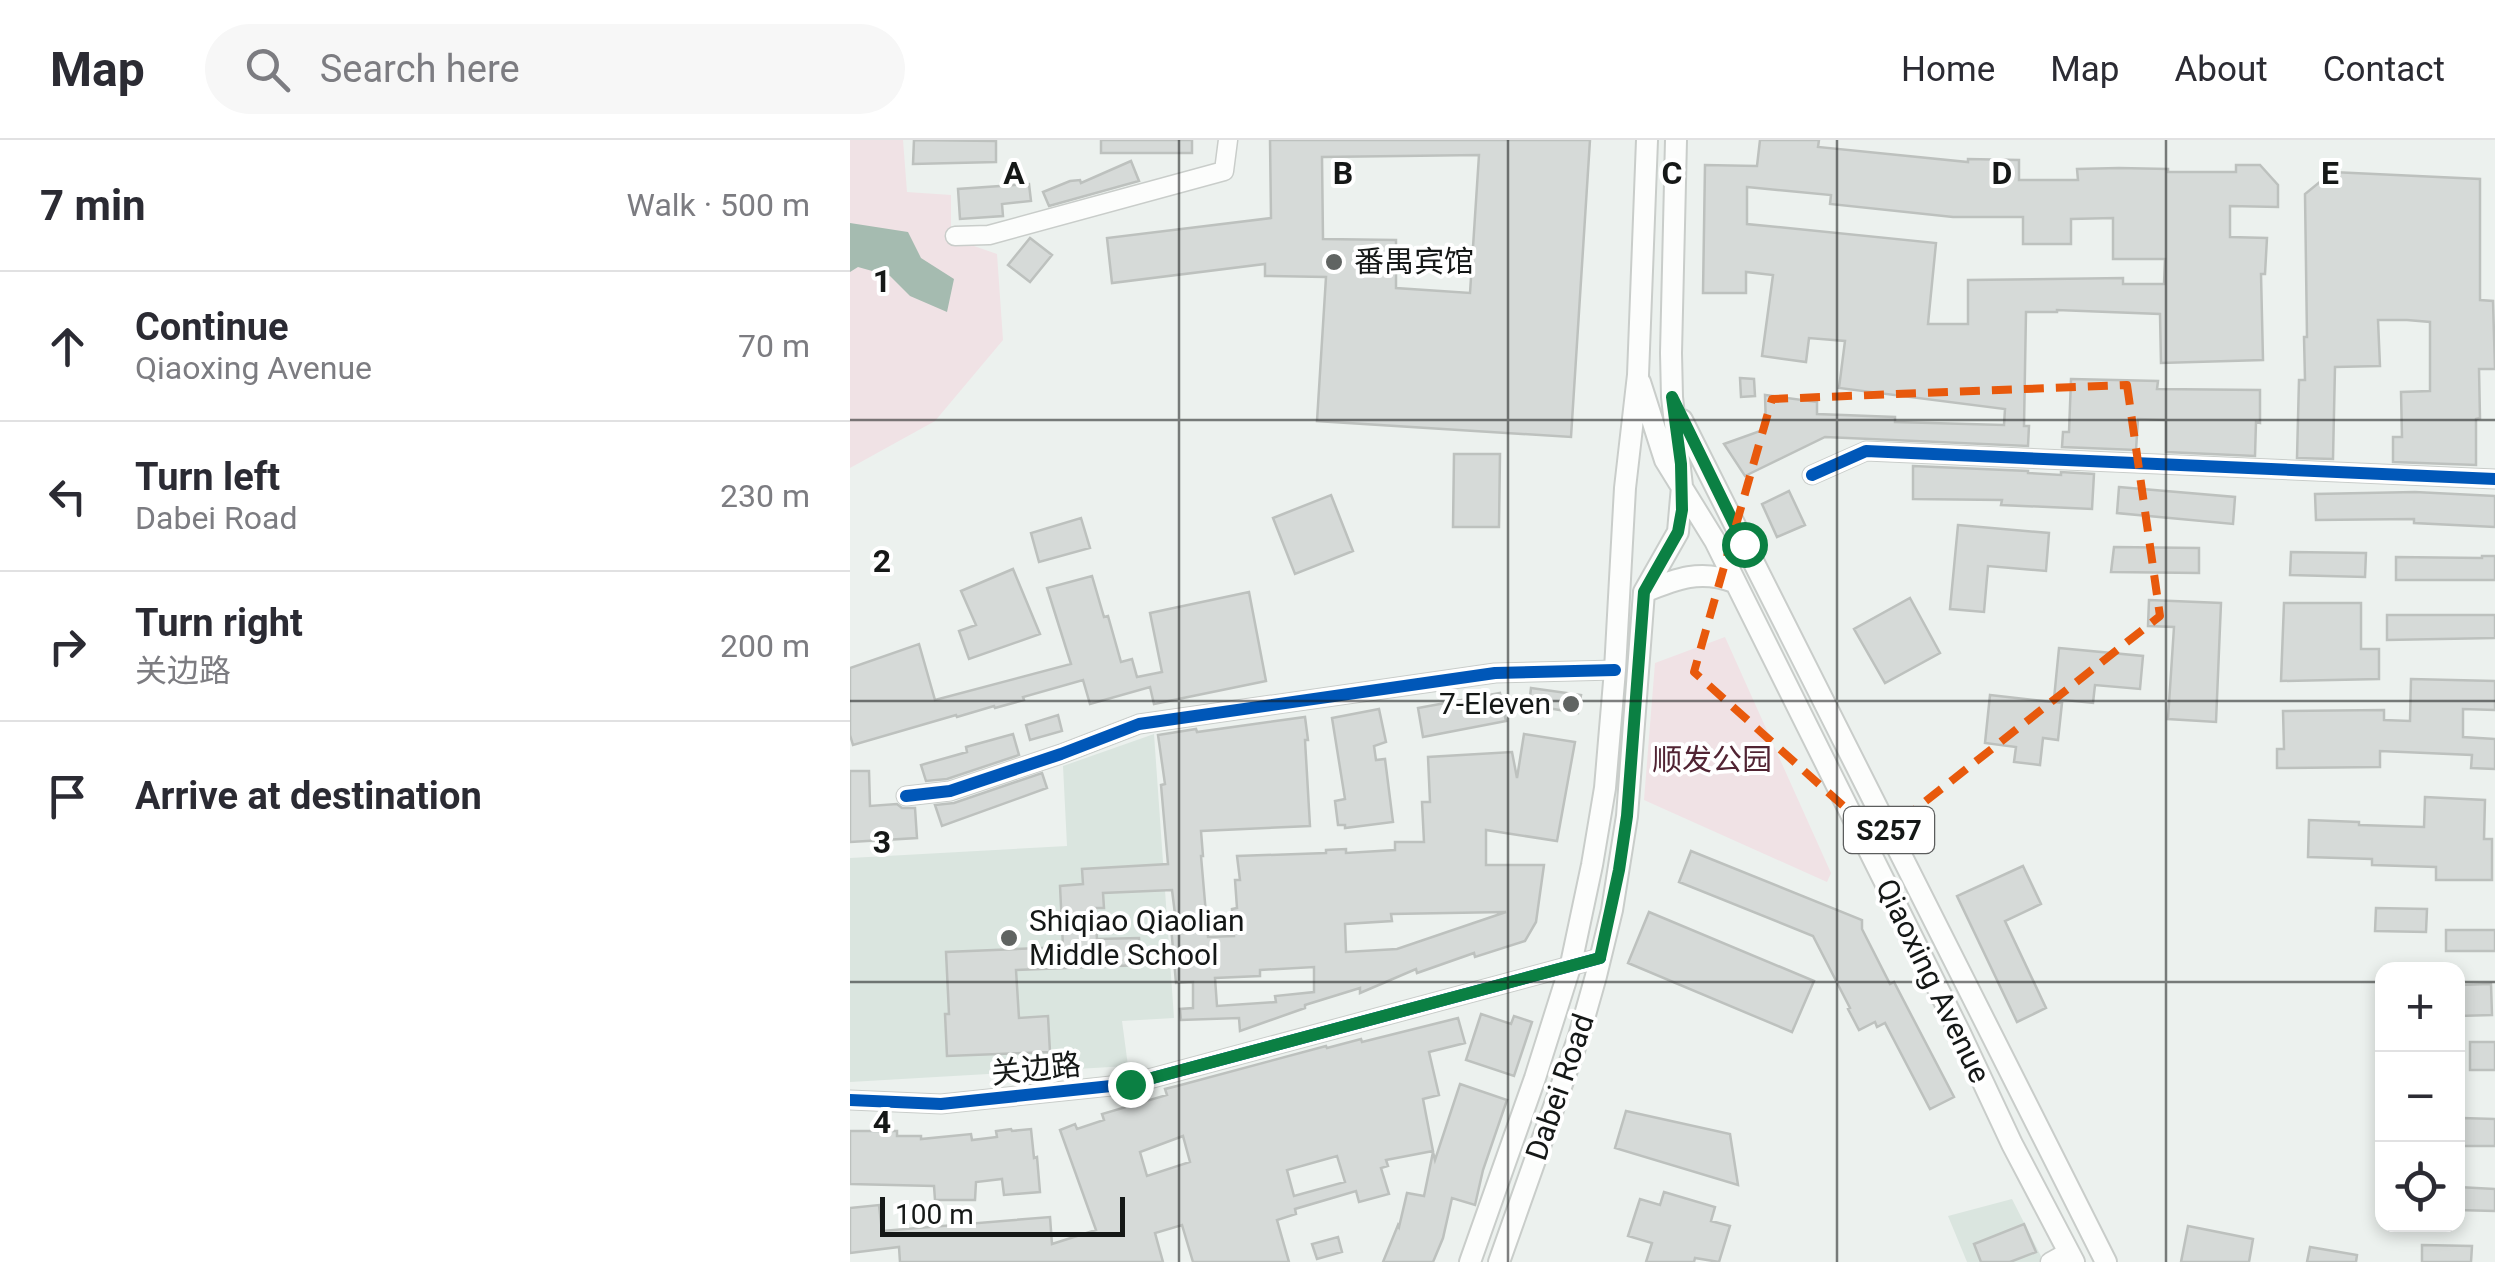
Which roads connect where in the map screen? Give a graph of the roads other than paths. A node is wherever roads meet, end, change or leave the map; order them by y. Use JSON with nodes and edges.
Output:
{"nodes":[{"id":1,"x":1228,"y":140,"type":"edge"},
{"id":2,"x":1647,"y":140,"type":"edge"},
{"id":3,"x":1676,"y":140,"type":"edge"},
{"id":4,"x":955,"y":236,"type":"dead end"},
{"id":5,"x":1638,"y":376,"type":"junction"},
{"id":6,"x":1672,"y":397,"type":"junction"},
{"id":7,"x":1812,"y":475,"type":"dead end"},
{"id":8,"x":2495,"y":480,"type":"edge"},
{"id":9,"x":1682,"y":486,"type":"junction"},
{"id":10,"x":1734,"y":582,"type":"junction"},
{"id":11,"x":1644,"y":592,"type":"junction"},
{"id":12,"x":1615,"y":670,"type":"junction"},
{"id":13,"x":906,"y":796,"type":"dead end"},
{"id":14,"x":1600,"y":958,"type":"junction"},
{"id":15,"x":1571,"y":964,"type":"junction"},
{"id":16,"x":850,"y":1100,"type":"edge"},
{"id":17,"x":2064,"y":1259,"type":"edge"},
{"id":18,"x":1470,"y":1262,"type":"edge"},
{"id":19,"x":1499,"y":1262,"type":"edge"},
{"id":20,"x":2106,"y":1262,"type":"edge"}],
"edges":[{"from":1,"to":4,"type":"street"},
{"from":2,"to":5,"type":"main road","name":"Dabei Road","number":"S257"},
{"from":3,"to":6,"type":"main road","name":"Dabei Road","number":"S257"},
{"from":5,"to":9,"type":"main road","name":"Qiaoxing Avenue","number":"S257"},
{"from":5,"to":12,"type":"main road","name":"Dabei Road"},
{"from":6,"to":9,"type":"main road","name":"Dabei Road"},
{"from":6,"to":20,"type":"main road","name":"Qiaoxing Avenue","number":"S257"},
{"from":7,"to":8,"type":"street"},
{"from":9,"to":10,"type":"main road","name":"Qiaoxing Avenue","number":"S257"},
{"from":9,"to":11,"type":"main road","name":"Dabei Road"},
{"from":10,"to":11,"type":"main road"},
{"from":10,"to":17,"type":"main road","name":"Qiaoxing Avenue","number":"S257"},
{"from":11,"to":14,"type":"main road","name":"Dabei Road"},
{"from":12,"to":13,"type":"street"},
{"from":12,"to":15,"type":"main road","name":"Dabei Road"},
{"from":14,"to":15,"type":"street","name":"关边路"},
{"from":14,"to":19,"type":"main road","name":"Dabei Road"},
{"from":15,"to":16,"type":"street","name":"关边路"},
{"from":15,"to":18,"type":"main road","name":"Dabei Road"}]}
